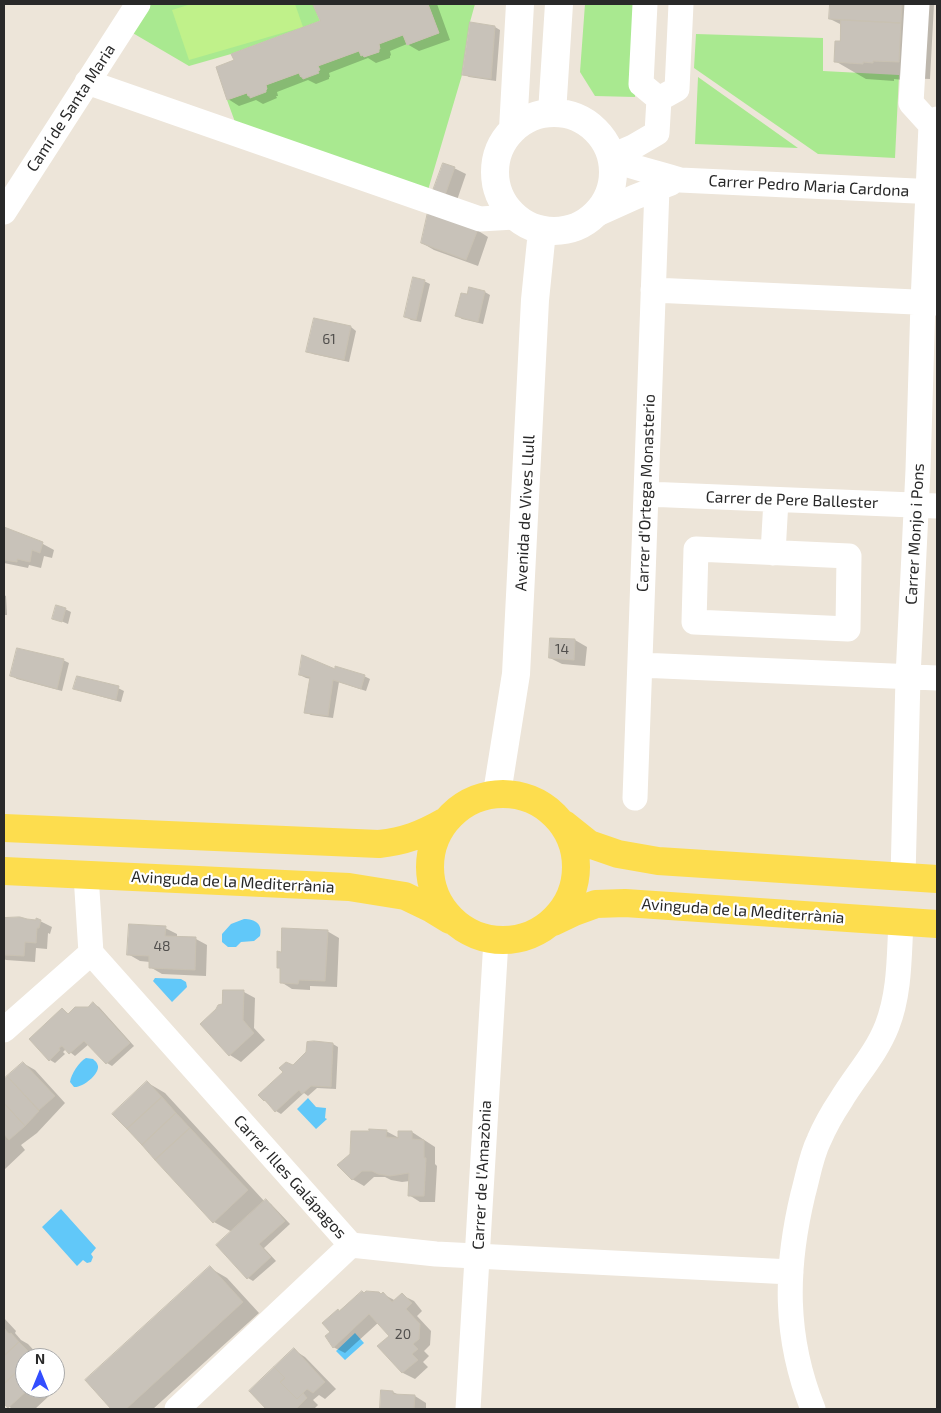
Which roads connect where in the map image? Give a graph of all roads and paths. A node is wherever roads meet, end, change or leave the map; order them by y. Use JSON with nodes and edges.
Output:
{"nodes":[{"id":1,"x":138,"y":4,"type":"edge"},
{"id":2,"x":520,"y":4,"type":"edge"},
{"id":3,"x":559,"y":4,"type":"edge"},
{"id":4,"x":645,"y":4,"type":"edge"},
{"id":5,"x":681,"y":4,"type":"edge"},
{"id":6,"x":917,"y":4,"type":"edge"},
{"id":7,"x":87,"y":82,"type":"junction"},
{"id":8,"x":659,"y":99,"type":"junction"},
{"id":9,"x":552,"y":113,"type":"junction"},
{"id":10,"x":934,"y":122,"type":"edge"},
{"id":11,"x":513,"y":129,"type":"junction"},
{"id":12,"x":612,"y":158,"type":"junction"},
{"id":13,"x":680,"y":180,"type":"junction"},
{"id":14,"x":657,"y":188,"type":"junction"},
{"id":15,"x":933,"y":192,"type":"edge"},
{"id":16,"x":4,"y":212,"type":"edge"},
{"id":17,"x":595,"y":215,"type":"junction"},
{"id":18,"x":514,"y":217,"type":"junction"},
{"id":19,"x":542,"y":231,"type":"junction"},
{"id":20,"x":653,"y":290,"type":"junction"},
{"id":21,"x":930,"y":302,"type":"edge"},
{"id":22,"x":646,"y":494,"type":"junction"},
{"id":23,"x":776,"y":500,"type":"junction"},
{"id":24,"x":927,"y":506,"type":"edge"},
{"id":25,"x":773,"y":553,"type":"junction"},
{"id":26,"x":640,"y":665,"type":"junction"},
{"id":27,"x":908,"y":677,"type":"junction"},
{"id":28,"x":937,"y":678,"type":"edge"},
{"id":29,"x":497,"y":793,"type":"junction"},
{"id":30,"x":635,"y":798,"type":"dead end"},
{"id":31,"x":444,"y":822,"type":"junction"},
{"id":32,"x":563,"y":823,"type":"junction"},
{"id":33,"x":4,"y":828,"type":"edge"},
{"id":34,"x":4,"y":871,"type":"edge"},
{"id":35,"x":86,"y":875,"type":"junction"},
{"id":36,"x":903,"y":877,"type":"junction"},
{"id":37,"x":937,"y":879,"type":"edge"},
{"id":38,"x":455,"y":922,"type":"junction"},
{"id":39,"x":552,"y":922,"type":"junction"},
{"id":40,"x":901,"y":922,"type":"junction"},
{"id":41,"x":937,"y":924,"type":"edge"},
{"id":42,"x":496,"y":940,"type":"junction"},
{"id":43,"x":90,"y":954,"type":"junction"},
{"id":44,"x":4,"y":1030,"type":"edge"},
{"id":45,"x":351,"y":1245,"type":"junction"},
{"id":46,"x":477,"y":1256,"type":"junction"},
{"id":47,"x":791,"y":1272,"type":"junction"},
{"id":48,"x":177,"y":1409,"type":"edge"},
{"id":49,"x":468,"y":1409,"type":"edge"},
{"id":50,"x":813,"y":1409,"type":"edge"}],
"edges":[{"from":1,"to":7,"type":"street","name":"Camí de Santa Maria"},
{"from":2,"to":11,"type":"street"},
{"from":3,"to":9,"type":"street"},
{"from":4,"to":8,"type":"street"},
{"from":5,"to":8,"type":"street"},
{"from":6,"to":10,"type":"street"},
{"from":7,"to":16,"type":"street","name":"Camí de Santa Maria"},
{"from":7,"to":18,"type":"street"},
{"from":8,"to":12,"type":"street"},
{"from":9,"to":11,"type":"street"},
{"from":9,"to":12,"type":"street"},
{"from":10,"to":15,"type":"street","name":"Carrer Monjo i Pons"},
{"from":11,"to":18,"type":"street"},
{"from":12,"to":13,"type":"street","name":"Carrer Pedro Maria Cardona"},
{"from":12,"to":17,"type":"street"},
{"from":13,"to":14,"type":"street","name":"Carrer Pedro Maria Cardona"},
{"from":13,"to":15,"type":"street","name":"Carrer Pedro Maria Cardona"},
{"from":14,"to":17,"type":"street","name":"Carrer Pedro Maria Cardona"},
{"from":14,"to":20,"type":"street","name":"Carrer d'Ortega Monasterio"},
{"from":15,"to":21,"type":"street","name":"Carrer Monjo i Pons"},
{"from":17,"to":19,"type":"street"},
{"from":18,"to":19,"type":"street"},
{"from":19,"to":29,"type":"street","name":"Avenida de Vives Llull"},
{"from":20,"to":21,"type":"street"},
{"from":20,"to":22,"type":"street","name":"Carrer d'Ortega Monasterio"},
{"from":21,"to":24,"type":"street","name":"Carrer Monjo i Pons"},
{"from":22,"to":23,"type":"street","name":"Carrer de Pere Ballester"},
{"from":22,"to":26,"type":"street","name":"Carrer d'Ortega Monasterio"},
{"from":23,"to":24,"type":"street","name":"Carrer de Pere Ballester"},
{"from":23,"to":25,"type":"street"},
{"from":24,"to":27,"type":"street","name":"Carrer Monjo i Pons"},
{"from":25,"to":25,"type":"street"},
{"from":26,"to":27,"type":"street"},
{"from":26,"to":30,"type":"street","name":"Carrer d'Ortega Monasterio"},
{"from":27,"to":28,"type":"street"},
{"from":27,"to":36,"type":"street","name":"Carrer Monjo i Pons"},
{"from":29,"to":31,"type":"main road"},
{"from":29,"to":32,"type":"main road"},
{"from":31,"to":33,"type":"main road"},
{"from":31,"to":38,"type":"main road"},
{"from":32,"to":36,"type":"main road"},
{"from":32,"to":39,"type":"main road"},
{"from":34,"to":35,"type":"main road","name":"Avinguda de la Mediterrània"},
{"from":35,"to":38,"type":"main road","name":"Avinguda de la Mediterrània"},
{"from":35,"to":43,"type":"street"},
{"from":36,"to":37,"type":"main road"},
{"from":38,"to":42,"type":"main road"},
{"from":39,"to":40,"type":"main road","name":"Avinguda de la Mediterrània"},
{"from":39,"to":42,"type":"main road"},
{"from":40,"to":41,"type":"main road","name":"Avinguda de la Mediterrània"},
{"from":40,"to":47,"type":"street"},
{"from":42,"to":46,"type":"street","name":"Carrer de l'Amazònia"},
{"from":43,"to":44,"type":"street"},
{"from":43,"to":45,"type":"street","name":"Carrer Illes Galápagos"},
{"from":45,"to":46,"type":"street"},
{"from":45,"to":48,"type":"street","name":"Carrer Illes Galápagos"},
{"from":46,"to":47,"type":"street"},
{"from":46,"to":49,"type":"street","name":"Carrer de l'Amazònia"},
{"from":47,"to":50,"type":"street"}]}
